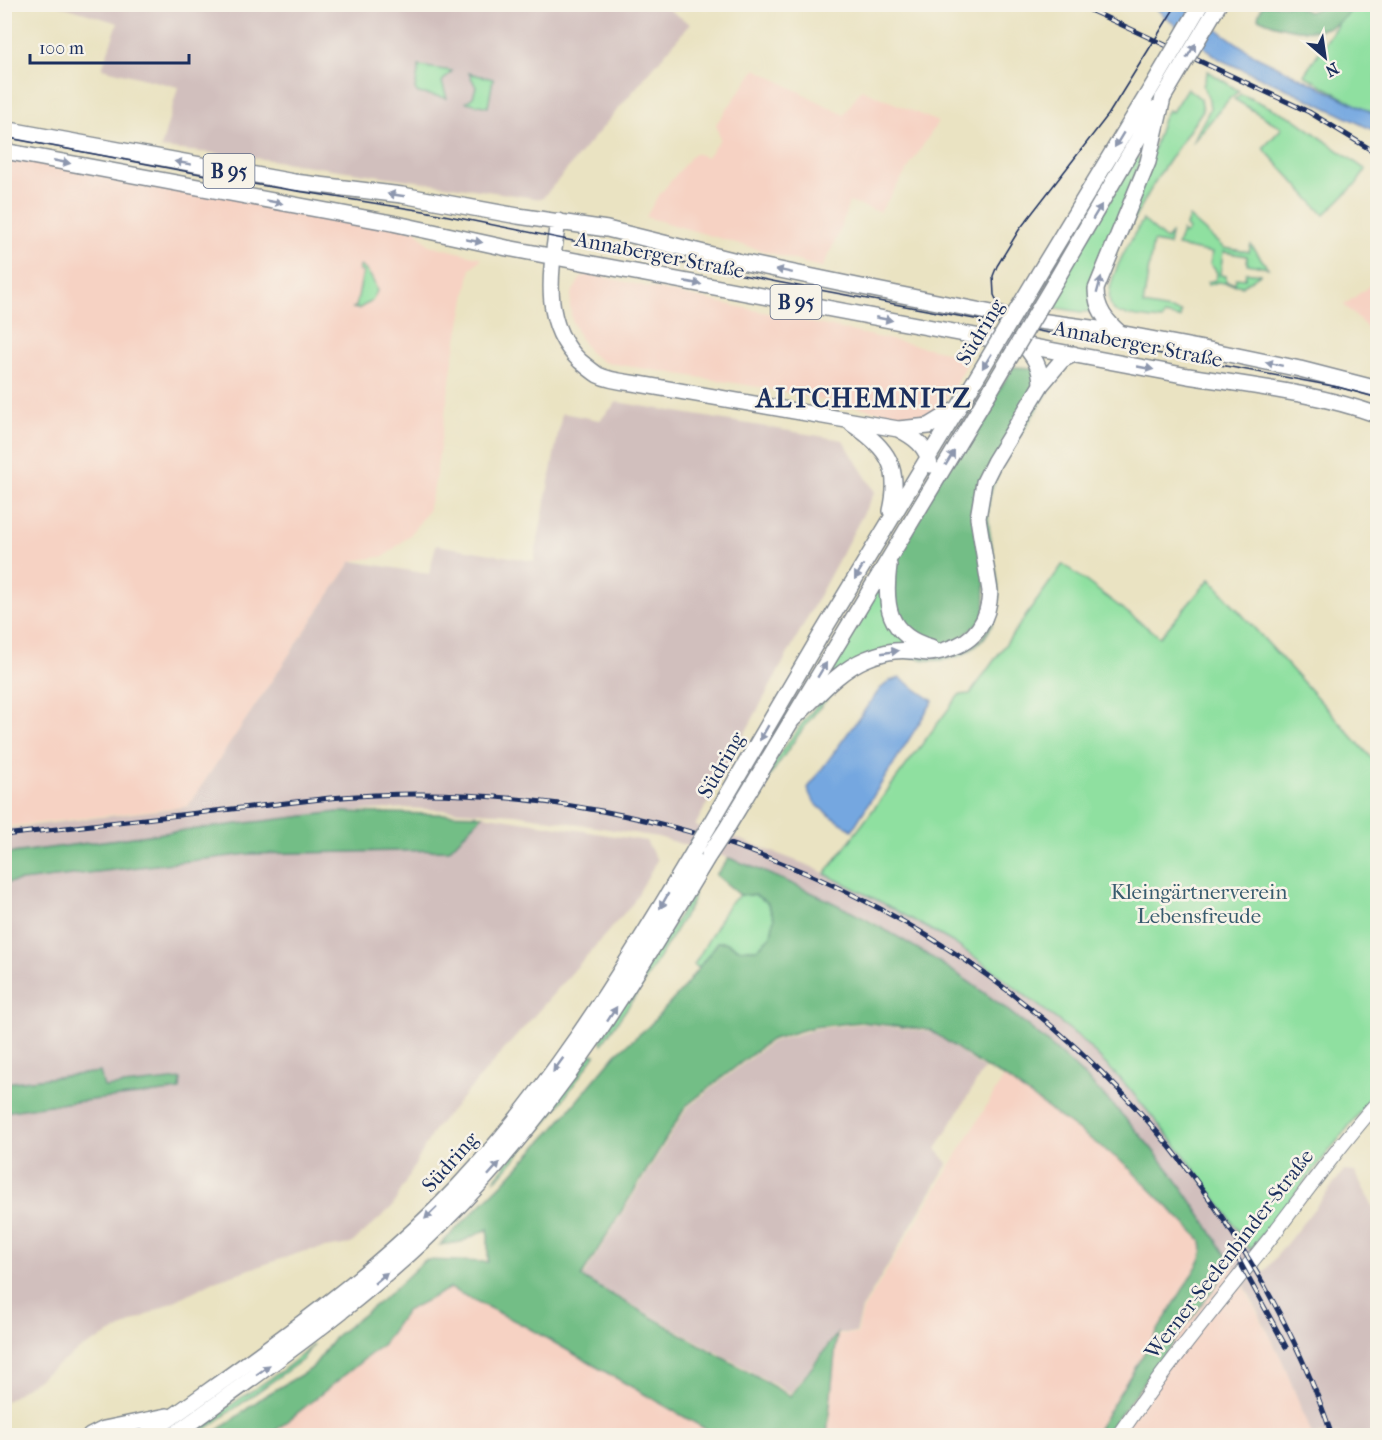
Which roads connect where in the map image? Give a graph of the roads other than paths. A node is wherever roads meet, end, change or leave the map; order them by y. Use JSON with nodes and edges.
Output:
{"nodes":[{"id":1,"x":1201,"y":4,"type":"edge"},
{"id":2,"x":1219,"y":4,"type":"edge"},
{"id":3,"x":1156,"y":94,"type":"junction"},
{"id":4,"x":4,"y":129,"type":"edge"},
{"id":5,"x":4,"y":151,"type":"edge"},
{"id":6,"x":558,"y":221,"type":"junction"},
{"id":7,"x":553,"y":257,"type":"junction"},
{"id":8,"x":1121,"y":334,"type":"junction"},
{"id":9,"x":1023,"y":344,"type":"junction"},
{"id":10,"x":1074,"y":354,"type":"junction"},
{"id":11,"x":1041,"y":385,"type":"junction"},
{"id":12,"x":1377,"y":389,"type":"edge"},
{"id":13,"x":957,"y":409,"type":"junction"},
{"id":14,"x":1377,"y":415,"type":"edge"},
{"id":15,"x":847,"y":420,"type":"junction"},
{"id":16,"x":898,"y":429,"type":"junction"},
{"id":17,"x":928,"y":457,"type":"junction"},
{"id":18,"x":920,"y":508,"type":"junction"},
{"id":19,"x":889,"y":522,"type":"junction"},
{"id":20,"x":890,"y":559,"type":"junction"},
{"id":21,"x":946,"y":650,"type":"junction"},
{"id":22,"x":792,"y":720,"type":"junction"},
{"id":23,"x":717,"y":828,"type":"junction"},
{"id":24,"x":1377,"y":1102,"type":"edge"},
{"id":25,"x":216,"y":1404,"type":"junction"},
{"id":26,"x":176,"y":1414,"type":"junction"},
{"id":27,"x":90,"y":1436,"type":"edge"},
{"id":28,"x":146,"y":1436,"type":"edge"},
{"id":29,"x":172,"y":1436,"type":"edge"},
{"id":30,"x":191,"y":1436,"type":"edge"},
{"id":31,"x":1118,"y":1436,"type":"edge"}],
"edges":[{"from":1,"to":3,"type":"main road","name":"Südring","bridge":true},
{"from":3,"to":2,"type":"main road","name":"Südring","one_way":true,"bridge":true},
{"from":8,"to":3,"type":"main road","one_way":true},
{"from":3,"to":13,"type":"main road","name":"Südring","one_way":true,"bridge":true},
{"from":18,"to":3,"type":"main road","name":"Südring","one_way":true,"bridge":true},
{"from":6,"to":4,"type":"main road","name":"Annaberger Straße","number":"B 95","one_way":true},
{"from":5,"to":7,"type":"main road","name":"Annaberger Straße","number":"B 95","one_way":true},
{"from":6,"to":7,"type":"main road"},
{"from":8,"to":6,"type":"main road","name":"Annaberger Straße","number":"B 95","one_way":true},
{"from":7,"to":9,"type":"main road","name":"Annaberger Straße","number":"B 95","one_way":true},
{"from":7,"to":15,"type":"main road"},
{"from":12,"to":8,"type":"main road","name":"Annaberger Straße","number":"B 95","one_way":true},
{"from":9,"to":10,"type":"main road","name":"Annaberger Straße","number":"B 95"},
{"from":9,"to":11,"type":"main road"},
{"from":10,"to":11,"type":"main road"},
{"from":10,"to":14,"type":"main road","name":"Annaberger Straße","number":"B 95","one_way":true},
{"from":11,"to":21,"type":"main road"},
{"from":13,"to":16,"type":"main road"},
{"from":13,"to":17,"type":"main road","name":"Südring"},
{"from":15,"to":16,"type":"main road"},
{"from":15,"to":19,"type":"main road"},
{"from":16,"to":17,"type":"main road"},
{"from":17,"to":18,"type":"main road"},
{"from":17,"to":19,"type":"main road","name":"Südring"},
{"from":18,"to":20,"type":"main road","name":"Südring"},
{"from":19,"to":23,"type":"main road","name":"Südring","one_way":true},
{"from":20,"to":21,"type":"main road"},
{"from":22,"to":20,"type":"main road","name":"Südring","one_way":true},
{"from":22,"to":21,"type":"main road","one_way":true},
{"from":22,"to":23,"type":"main road","name":"Südring"},
{"from":25,"to":23,"type":"main road","name":"Südring","one_way":true,"bridge":true},
{"from":23,"to":26,"type":"main road","name":"Südring","one_way":true,"bridge":true},
{"from":24,"to":31,"type":"main road","name":"Werner-Seelenbinder-Straße"},
{"from":25,"to":29,"type":"main road","name":"Südring"},
{"from":25,"to":30,"type":"main road"},
{"from":26,"to":27,"type":"main road"},
{"from":26,"to":28,"type":"main road","name":"Südring"}]}
